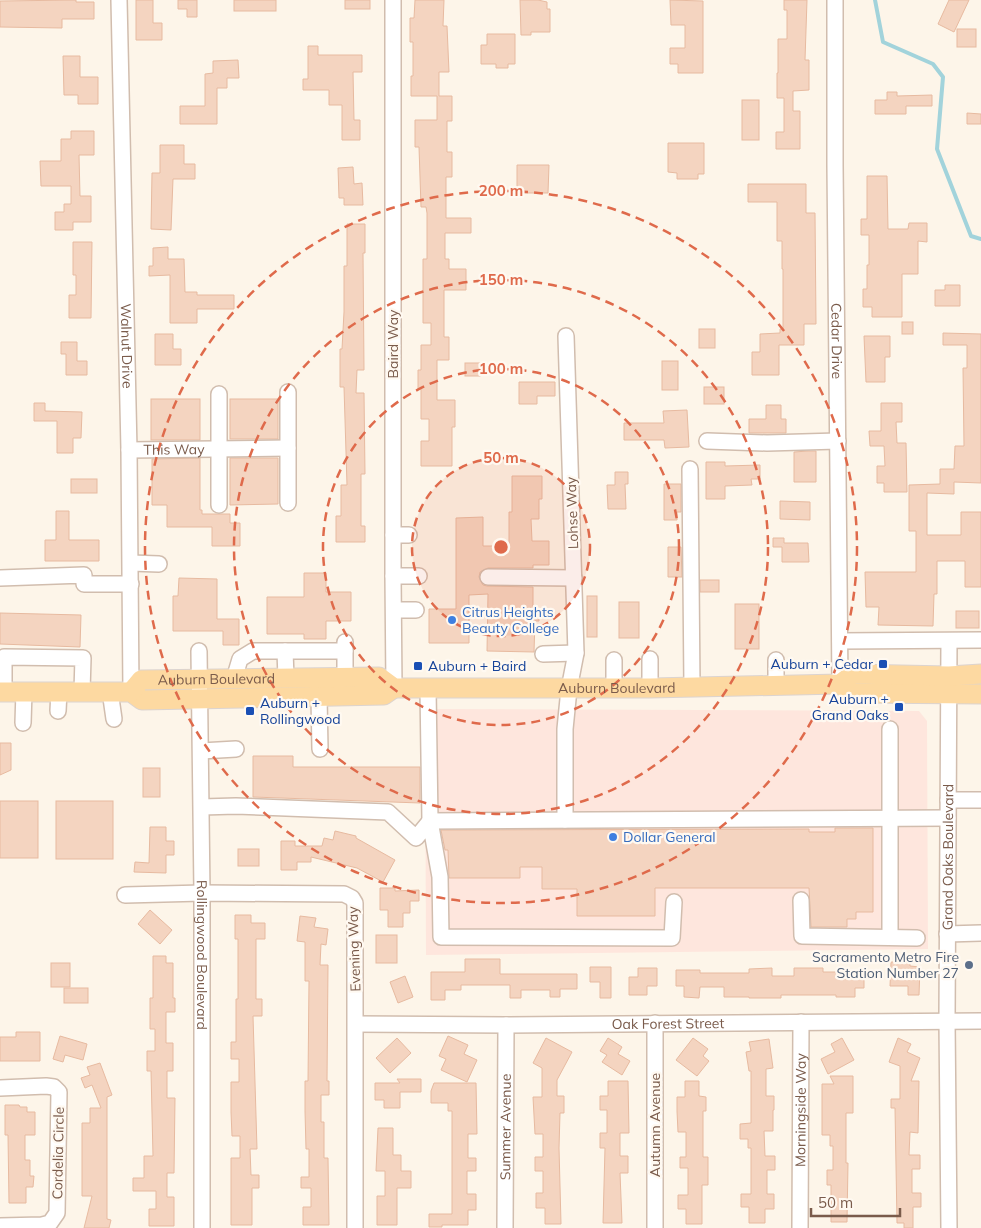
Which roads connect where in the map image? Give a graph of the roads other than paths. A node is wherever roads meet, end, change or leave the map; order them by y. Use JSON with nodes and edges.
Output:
{"nodes":[{"id":1,"x":119,"y":0,"type":"edge"},
{"id":2,"x":393,"y":0,"type":"edge"},
{"id":3,"x":835,"y":0,"type":"edge"},
{"id":4,"x":566,"y":336,"type":"dead end"},
{"id":5,"x":288,"y":392,"type":"dead end"},
{"id":6,"x":219,"y":394,"type":"dead end"},
{"id":7,"x":707,"y":440,"type":"dead end"},
{"id":8,"x":838,"y":441,"type":"junction"},
{"id":9,"x":288,"y":448,"type":"junction"},
{"id":10,"x":129,"y":450,"type":"junction"},
{"id":11,"x":219,"y":450,"type":"junction"},
{"id":12,"x":690,"y":469,"type":"dead end"},
{"id":13,"x":288,"y":503,"type":"dead end"},
{"id":14,"x":219,"y":505,"type":"dead end"},
{"id":15,"x":393,"y":535,"type":"junction"},
{"id":16,"x":409,"y":535,"type":"dead end"},
{"id":17,"x":131,"y":563,"type":"junction"},
{"id":18,"x":159,"y":564,"type":"dead end"},
{"id":19,"x":393,"y":576,"type":"junction"},
{"id":20,"x":420,"y":576,"type":"dead end"},
{"id":21,"x":488,"y":577,"type":"dead end"},
{"id":22,"x":0,"y":578,"type":"edge"},
{"id":23,"x":574,"y":578,"type":"junction"},
{"id":24,"x":131,"y":584,"type":"junction"},
{"id":25,"x":394,"y":610,"type":"junction"},
{"id":26,"x":416,"y":610,"type":"dead end"},
{"id":27,"x":981,"y":640,"type":"edge"},
{"id":28,"x":840,"y":641,"type":"junction"},
{"id":29,"x":949,"y":641,"type":"junction"},
{"id":30,"x":199,"y":651,"type":"dead end"},
{"id":31,"x":285,"y":651,"type":"junction"},
{"id":32,"x":576,"y":653,"type":"junction"},
{"id":33,"x":543,"y":654,"type":"dead end"},
{"id":34,"x":650,"y":659,"type":"dead end"},
{"id":35,"x":614,"y":660,"type":"dead end"},
{"id":36,"x":776,"y":660,"type":"dead end"},
{"id":37,"x":981,"y":674,"type":"edge"},
{"id":38,"x":949,"y":676,"type":"junction"},
{"id":39,"x":286,"y":678,"type":"junction"},
{"id":40,"x":345,"y":678,"type":"junction"},
{"id":41,"x":234,"y":679,"type":"junction"},
{"id":42,"x":840,"y":684,"type":"junction"},
{"id":43,"x":776,"y":685,"type":"junction"},
{"id":44,"x":692,"y":687,"type":"junction"},
{"id":45,"x":394,"y":688,"type":"junction"},
{"id":46,"x":614,"y":688,"type":"junction"},
{"id":47,"x":650,"y":688,"type":"junction"},
{"id":48,"x":428,"y":689,"type":"junction"},
{"id":49,"x":569,"y":689,"type":"junction"},
{"id":50,"x":199,"y":690,"type":"junction"},
{"id":51,"x":24,"y":691,"type":"junction"},
{"id":52,"x":58,"y":691,"type":"junction"},
{"id":53,"x":82,"y":691,"type":"junction"},
{"id":54,"x":110,"y":691,"type":"junction"},
{"id":55,"x":2,"y":692,"type":"edge"},
{"id":56,"x":131,"y":692,"type":"junction"},
{"id":57,"x":981,"y":694,"type":"edge"},
{"id":58,"x":948,"y":695,"type":"junction"},
{"id":59,"x":319,"y":697,"type":"junction"},
{"id":60,"x":58,"y":711,"type":"dead end"},
{"id":61,"x":114,"y":719,"type":"dead end"},
{"id":62,"x":23,"y":723,"type":"dead end"},
{"id":63,"x":890,"y":729,"type":"dead end"},
{"id":64,"x":236,"y":749,"type":"dead end"},
{"id":65,"x":320,"y":749,"type":"dead end"},
{"id":66,"x":201,"y":751,"type":"junction"},
{"id":67,"x":948,"y":800,"type":"junction"},
{"id":68,"x":981,"y":800,"type":"edge"},
{"id":69,"x":202,"y":807,"type":"junction"},
{"id":70,"x":889,"y":818,"type":"junction"},
{"id":71,"x":948,"y":818,"type":"junction"},
{"id":72,"x":565,"y":820,"type":"junction"},
{"id":73,"x":430,"y":821,"type":"junction"},
{"id":74,"x":202,"y":893,"type":"junction"},
{"id":75,"x":125,"y":895,"type":"dead end"},
{"id":76,"x":801,"y":900,"type":"dead end"},
{"id":77,"x":674,"y":902,"type":"dead end"},
{"id":78,"x":981,"y":933,"type":"edge"},
{"id":79,"x":947,"y":934,"type":"junction"},
{"id":80,"x":890,"y":937,"type":"junction"},
{"id":81,"x":917,"y":938,"type":"dead end"},
{"id":82,"x":947,"y":1021,"type":"junction"},
{"id":83,"x":981,"y":1021,"type":"edge"},
{"id":84,"x":801,"y":1022,"type":"junction"},
{"id":85,"x":656,"y":1023,"type":"junction"},
{"id":86,"x":356,"y":1024,"type":"junction"},
{"id":87,"x":506,"y":1025,"type":"junction"},
{"id":88,"x":0,"y":1088,"type":"edge"},
{"id":89,"x":0,"y":1226,"type":"edge"},
{"id":90,"x":202,"y":1228,"type":"edge"},
{"id":91,"x":355,"y":1228,"type":"edge"},
{"id":92,"x":505,"y":1228,"type":"edge"},
{"id":93,"x":655,"y":1228,"type":"edge"},
{"id":94,"x":800,"y":1228,"type":"edge"},
{"id":95,"x":948,"y":1228,"type":"edge"}],
"edges":[{"from":1,"to":10,"type":"street","name":"Walnut Drive"},
{"from":2,"to":15,"type":"street","name":"Baird Way"},
{"from":3,"to":8,"type":"street","name":"Cedar Drive"},
{"from":4,"to":23,"type":"street","name":"Lohse Way"},
{"from":5,"to":9,"type":"street"},
{"from":6,"to":11,"type":"street","name":"This Way"},
{"from":7,"to":8,"type":"street"},
{"from":8,"to":28,"type":"street","name":"Cedar Drive"},
{"from":9,"to":11,"type":"street","name":"This Way"},
{"from":9,"to":13,"type":"street"},
{"from":10,"to":11,"type":"street","name":"This Way"},
{"from":10,"to":17,"type":"street","name":"Walnut Drive"},
{"from":11,"to":14,"type":"street","name":"This Way"},
{"from":12,"to":44,"type":"street"},
{"from":15,"to":16,"type":"street"},
{"from":15,"to":19,"type":"street","name":"Baird Way"},
{"from":17,"to":18,"type":"street"},
{"from":17,"to":24,"type":"street","name":"Walnut Drive"},
{"from":19,"to":20,"type":"street"},
{"from":19,"to":25,"type":"street","name":"Baird Way"},
{"from":21,"to":23,"type":"street"},
{"from":22,"to":24,"type":"street"},
{"from":23,"to":32,"type":"street","name":"Lohse Way"},
{"from":24,"to":56,"type":"street","name":"Walnut Drive"},
{"from":25,"to":26,"type":"street"},
{"from":25,"to":45,"type":"street","name":"Baird Way"},
{"from":27,"to":29,"type":"street"},
{"from":28,"to":29,"type":"street"},
{"from":28,"to":42,"type":"street","name":"Cedar Drive"},
{"from":29,"to":38,"type":"street","name":"Grand Oaks Boulevard"},
{"from":30,"to":50,"type":"street","name":"Rollingwood Boulevard"},
{"from":31,"to":39,"type":"street"},
{"from":31,"to":40,"type":"street"},
{"from":31,"to":41,"type":"street"},
{"from":32,"to":33,"type":"street"},
{"from":32,"to":49,"type":"street","name":"Lohse Way"},
{"from":34,"to":47,"type":"street"},
{"from":35,"to":46,"type":"street"},
{"from":36,"to":43,"type":"street"},
{"from":37,"to":38,"type":"main road","name":"Auburn Boulevard"},
{"from":38,"to":42,"type":"main road","name":"Auburn Boulevard"},
{"from":38,"to":58,"type":"street","name":"Grand Oaks Boulevard"},
{"from":39,"to":40,"type":"main road","name":"Auburn Boulevard"},
{"from":39,"to":41,"type":"main road","name":"Auburn Boulevard"},
{"from":40,"to":45,"type":"main road","name":"Auburn Boulevard"},
{"from":41,"to":50,"type":"main road","name":"Auburn Boulevard"},
{"from":42,"to":43,"type":"main road","name":"Auburn Boulevard"},
{"from":42,"to":58,"type":"main road","name":"Auburn Boulevard"},
{"from":43,"to":44,"type":"main road","name":"Auburn Boulevard"},
{"from":44,"to":47,"type":"main road","name":"Auburn Boulevard"},
{"from":45,"to":48,"type":"main road","name":"Auburn Boulevard"},
{"from":45,"to":59,"type":"main road","name":"Auburn Boulevard"},
{"from":46,"to":47,"type":"main road","name":"Auburn Boulevard"},
{"from":46,"to":49,"type":"main road","name":"Auburn Boulevard"},
{"from":48,"to":49,"type":"main road","name":"Auburn Boulevard"},
{"from":48,"to":73,"type":"street"},
{"from":49,"to":72,"type":"street","name":"Lohse Way"},
{"from":50,"to":56,"type":"main road","name":"Auburn Boulevard"},
{"from":50,"to":59,"type":"main road","name":"Auburn Boulevard"},
{"from":50,"to":66,"type":"street","name":"Rollingwood Boulevard"},
{"from":51,"to":52,"type":"main road","name":"Auburn Boulevard"},
{"from":51,"to":55,"type":"main road","name":"Auburn Boulevard"},
{"from":51,"to":62,"type":"street"},
{"from":52,"to":53,"type":"main road","name":"Auburn Boulevard"},
{"from":52,"to":60,"type":"street"},
{"from":53,"to":54,"type":"main road","name":"Auburn Boulevard"},
{"from":53,"to":55,"type":"street"},
{"from":54,"to":56,"type":"main road","name":"Auburn Boulevard"},
{"from":54,"to":61,"type":"street"},
{"from":57,"to":58,"type":"main road","name":"Auburn Boulevard"},
{"from":58,"to":67,"type":"street","name":"Grand Oaks Boulevard"},
{"from":59,"to":65,"type":"street"},
{"from":63,"to":70,"type":"street"},
{"from":64,"to":66,"type":"street"},
{"from":66,"to":69,"type":"street","name":"Rollingwood Boulevard"},
{"from":67,"to":68,"type":"street"},
{"from":67,"to":71,"type":"street","name":"Grand Oaks Boulevard"},
{"from":69,"to":73,"type":"street"},
{"from":69,"to":74,"type":"street","name":"Rollingwood Boulevard"},
{"from":70,"to":71,"type":"street"},
{"from":70,"to":72,"type":"street"},
{"from":70,"to":80,"type":"street"},
{"from":71,"to":79,"type":"street","name":"Grand Oaks Boulevard"},
{"from":72,"to":73,"type":"street"},
{"from":73,"to":77,"type":"street"},
{"from":74,"to":75,"type":"street","name":"Evening Way"},
{"from":74,"to":86,"type":"street","name":"Evening Way"},
{"from":74,"to":90,"type":"street","name":"Rollingwood Boulevard"},
{"from":76,"to":80,"type":"street"},
{"from":78,"to":79,"type":"street"},
{"from":79,"to":82,"type":"street","name":"Grand Oaks Boulevard"},
{"from":80,"to":81,"type":"street"},
{"from":82,"to":83,"type":"street","name":"Oak Forest Street"},
{"from":82,"to":84,"type":"street","name":"Oak Forest Street"},
{"from":82,"to":95,"type":"street","name":"Grand Oaks Boulevard"},
{"from":84,"to":85,"type":"street","name":"Oak Forest Street"},
{"from":84,"to":94,"type":"street","name":"Morningside Way"},
{"from":85,"to":87,"type":"street","name":"Oak Forest Street"},
{"from":85,"to":93,"type":"street","name":"Autumn Avenue"},
{"from":86,"to":87,"type":"street","name":"Oak Forest Street"},
{"from":86,"to":91,"type":"street","name":"Evening Way"},
{"from":87,"to":92,"type":"street","name":"Summer Avenue"},
{"from":88,"to":89,"type":"street","name":"Cordelia Circle"}]}
